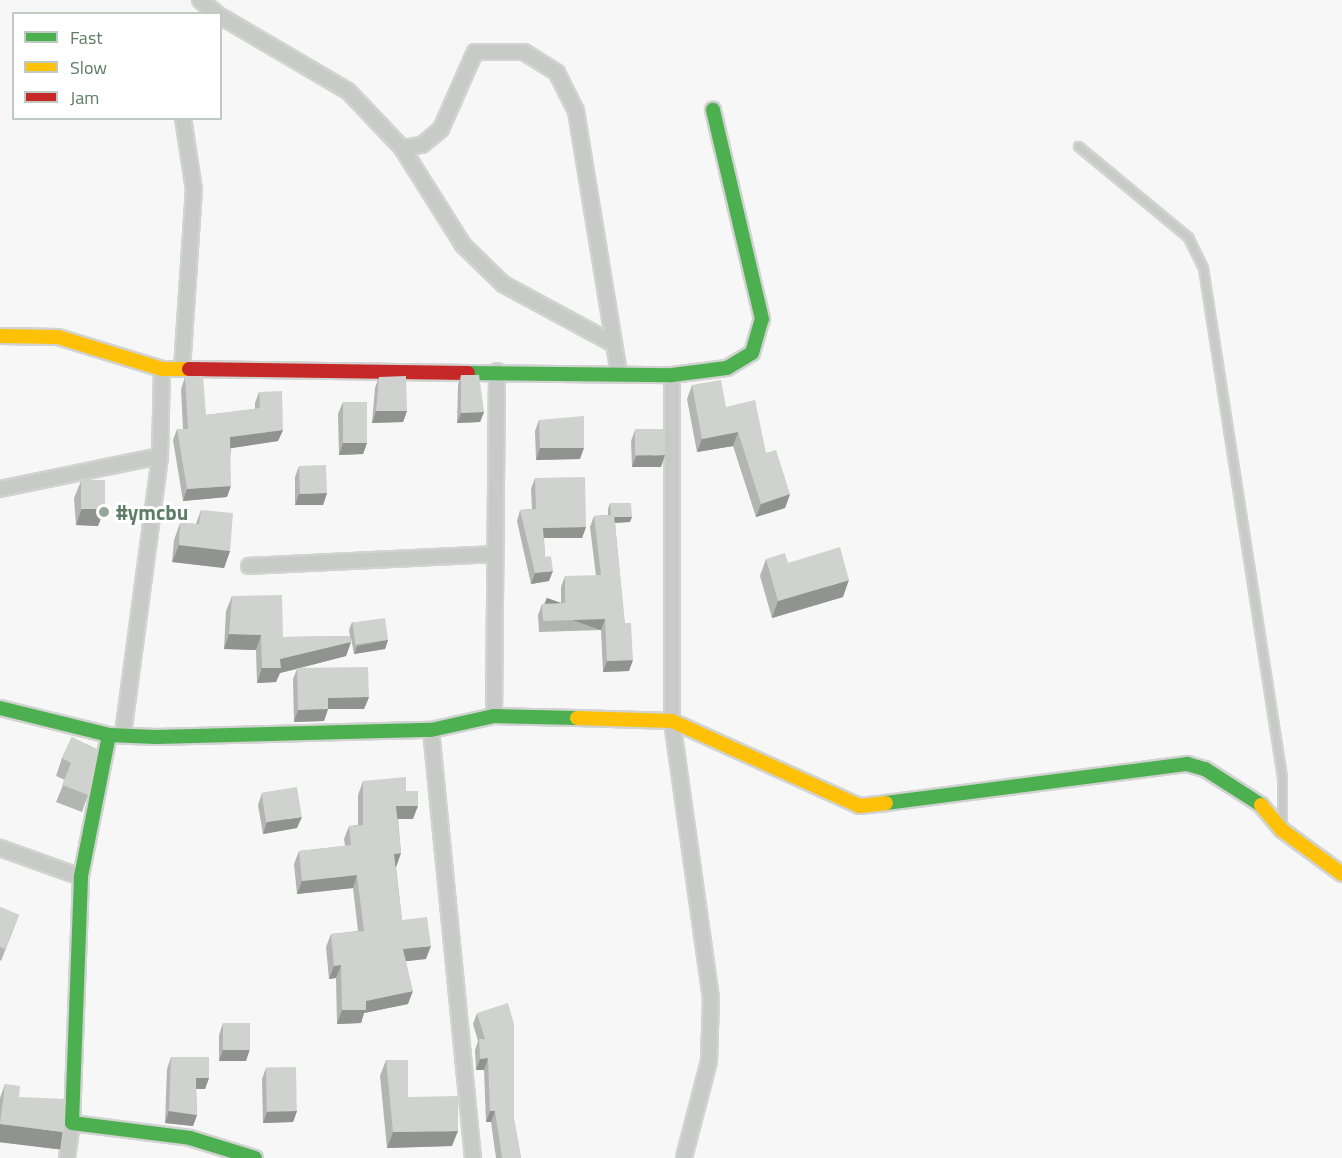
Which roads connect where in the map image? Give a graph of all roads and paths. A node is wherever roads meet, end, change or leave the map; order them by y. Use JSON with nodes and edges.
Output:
{"nodes":[{"id":1,"x":200,"y":0,"type":"edge"},
{"id":2,"x":215,"y":12,"type":"edge"},
{"id":3,"x":222,"y":17,"type":"edge"},
{"id":4,"x":713,"y":110,"type":"dead end"},
{"id":5,"x":183,"y":120,"type":"edge"},
{"id":6,"x":1078,"y":146,"type":"dead end"},
{"id":7,"x":402,"y":148,"type":"junction"},
{"id":8,"x":0,"y":336,"type":"edge"},
{"id":9,"x":612,"y":343,"type":"junction"},
{"id":10,"x":162,"y":369,"type":"junction"},
{"id":11,"x":182,"y":369,"type":"junction"},
{"id":12,"x":497,"y":371,"type":"junction"},
{"id":13,"x":619,"y":374,"type":"junction"},
{"id":14,"x":672,"y":375,"type":"junction"},
{"id":15,"x":160,"y":456,"type":"junction"},
{"id":16,"x":0,"y":489,"type":"edge"},
{"id":17,"x":495,"y":554,"type":"junction"},
{"id":18,"x":249,"y":566,"type":"dead end"},
{"id":19,"x":0,"y":708,"type":"edge"},
{"id":20,"x":494,"y":716,"type":"junction"},
{"id":21,"x":672,"y":721,"type":"junction"},
{"id":22,"x":431,"y":730,"type":"junction"},
{"id":23,"x":123,"y":734,"type":"junction"},
{"id":24,"x":109,"y":735,"type":"junction"},
{"id":25,"x":1282,"y":830,"type":"junction"},
{"id":26,"x":0,"y":848,"type":"edge"},
{"id":27,"x":1342,"y":874,"type":"edge"},
{"id":28,"x":81,"y":877,"type":"junction"},
{"id":29,"x":72,"y":1124,"type":"junction"},
{"id":30,"x":68,"y":1158,"type":"edge"},
{"id":31,"x":255,"y":1158,"type":"edge"},
{"id":32,"x":473,"y":1158,"type":"edge"},
{"id":33,"x":684,"y":1158,"type":"edge"}],
"edges":[{"from":1,"to":2,"type":"street"},
{"from":3,"to":7,"type":"street"},
{"from":4,"to":14,"type":"street"},
{"from":5,"to":11,"type":"street"},
{"from":6,"to":25,"type":"lane"},
{"from":7,"to":9,"type":"street"},
{"from":7,"to":9,"type":"street"},
{"from":8,"to":10,"type":"street"},
{"from":9,"to":13,"type":"street"},
{"from":10,"to":11,"type":"street"},
{"from":10,"to":15,"type":"street"},
{"from":11,"to":12,"type":"street"},
{"from":12,"to":13,"type":"street"},
{"from":12,"to":17,"type":"street"},
{"from":13,"to":14,"type":"street"},
{"from":14,"to":21,"type":"street"},
{"from":15,"to":16,"type":"street"},
{"from":15,"to":23,"type":"street"},
{"from":17,"to":18,"type":"street"},
{"from":17,"to":20,"type":"street"},
{"from":19,"to":24,"type":"street"},
{"from":20,"to":21,"type":"street"},
{"from":20,"to":22,"type":"street"},
{"from":21,"to":25,"type":"street"},
{"from":21,"to":33,"type":"street"},
{"from":22,"to":23,"type":"street"},
{"from":22,"to":32,"type":"street"},
{"from":23,"to":24,"type":"street"},
{"from":24,"to":28,"type":"street"},
{"from":25,"to":27,"type":"street"},
{"from":26,"to":28,"type":"street"},
{"from":28,"to":29,"type":"street"},
{"from":29,"to":30,"type":"street"},
{"from":29,"to":31,"type":"street"}]}
